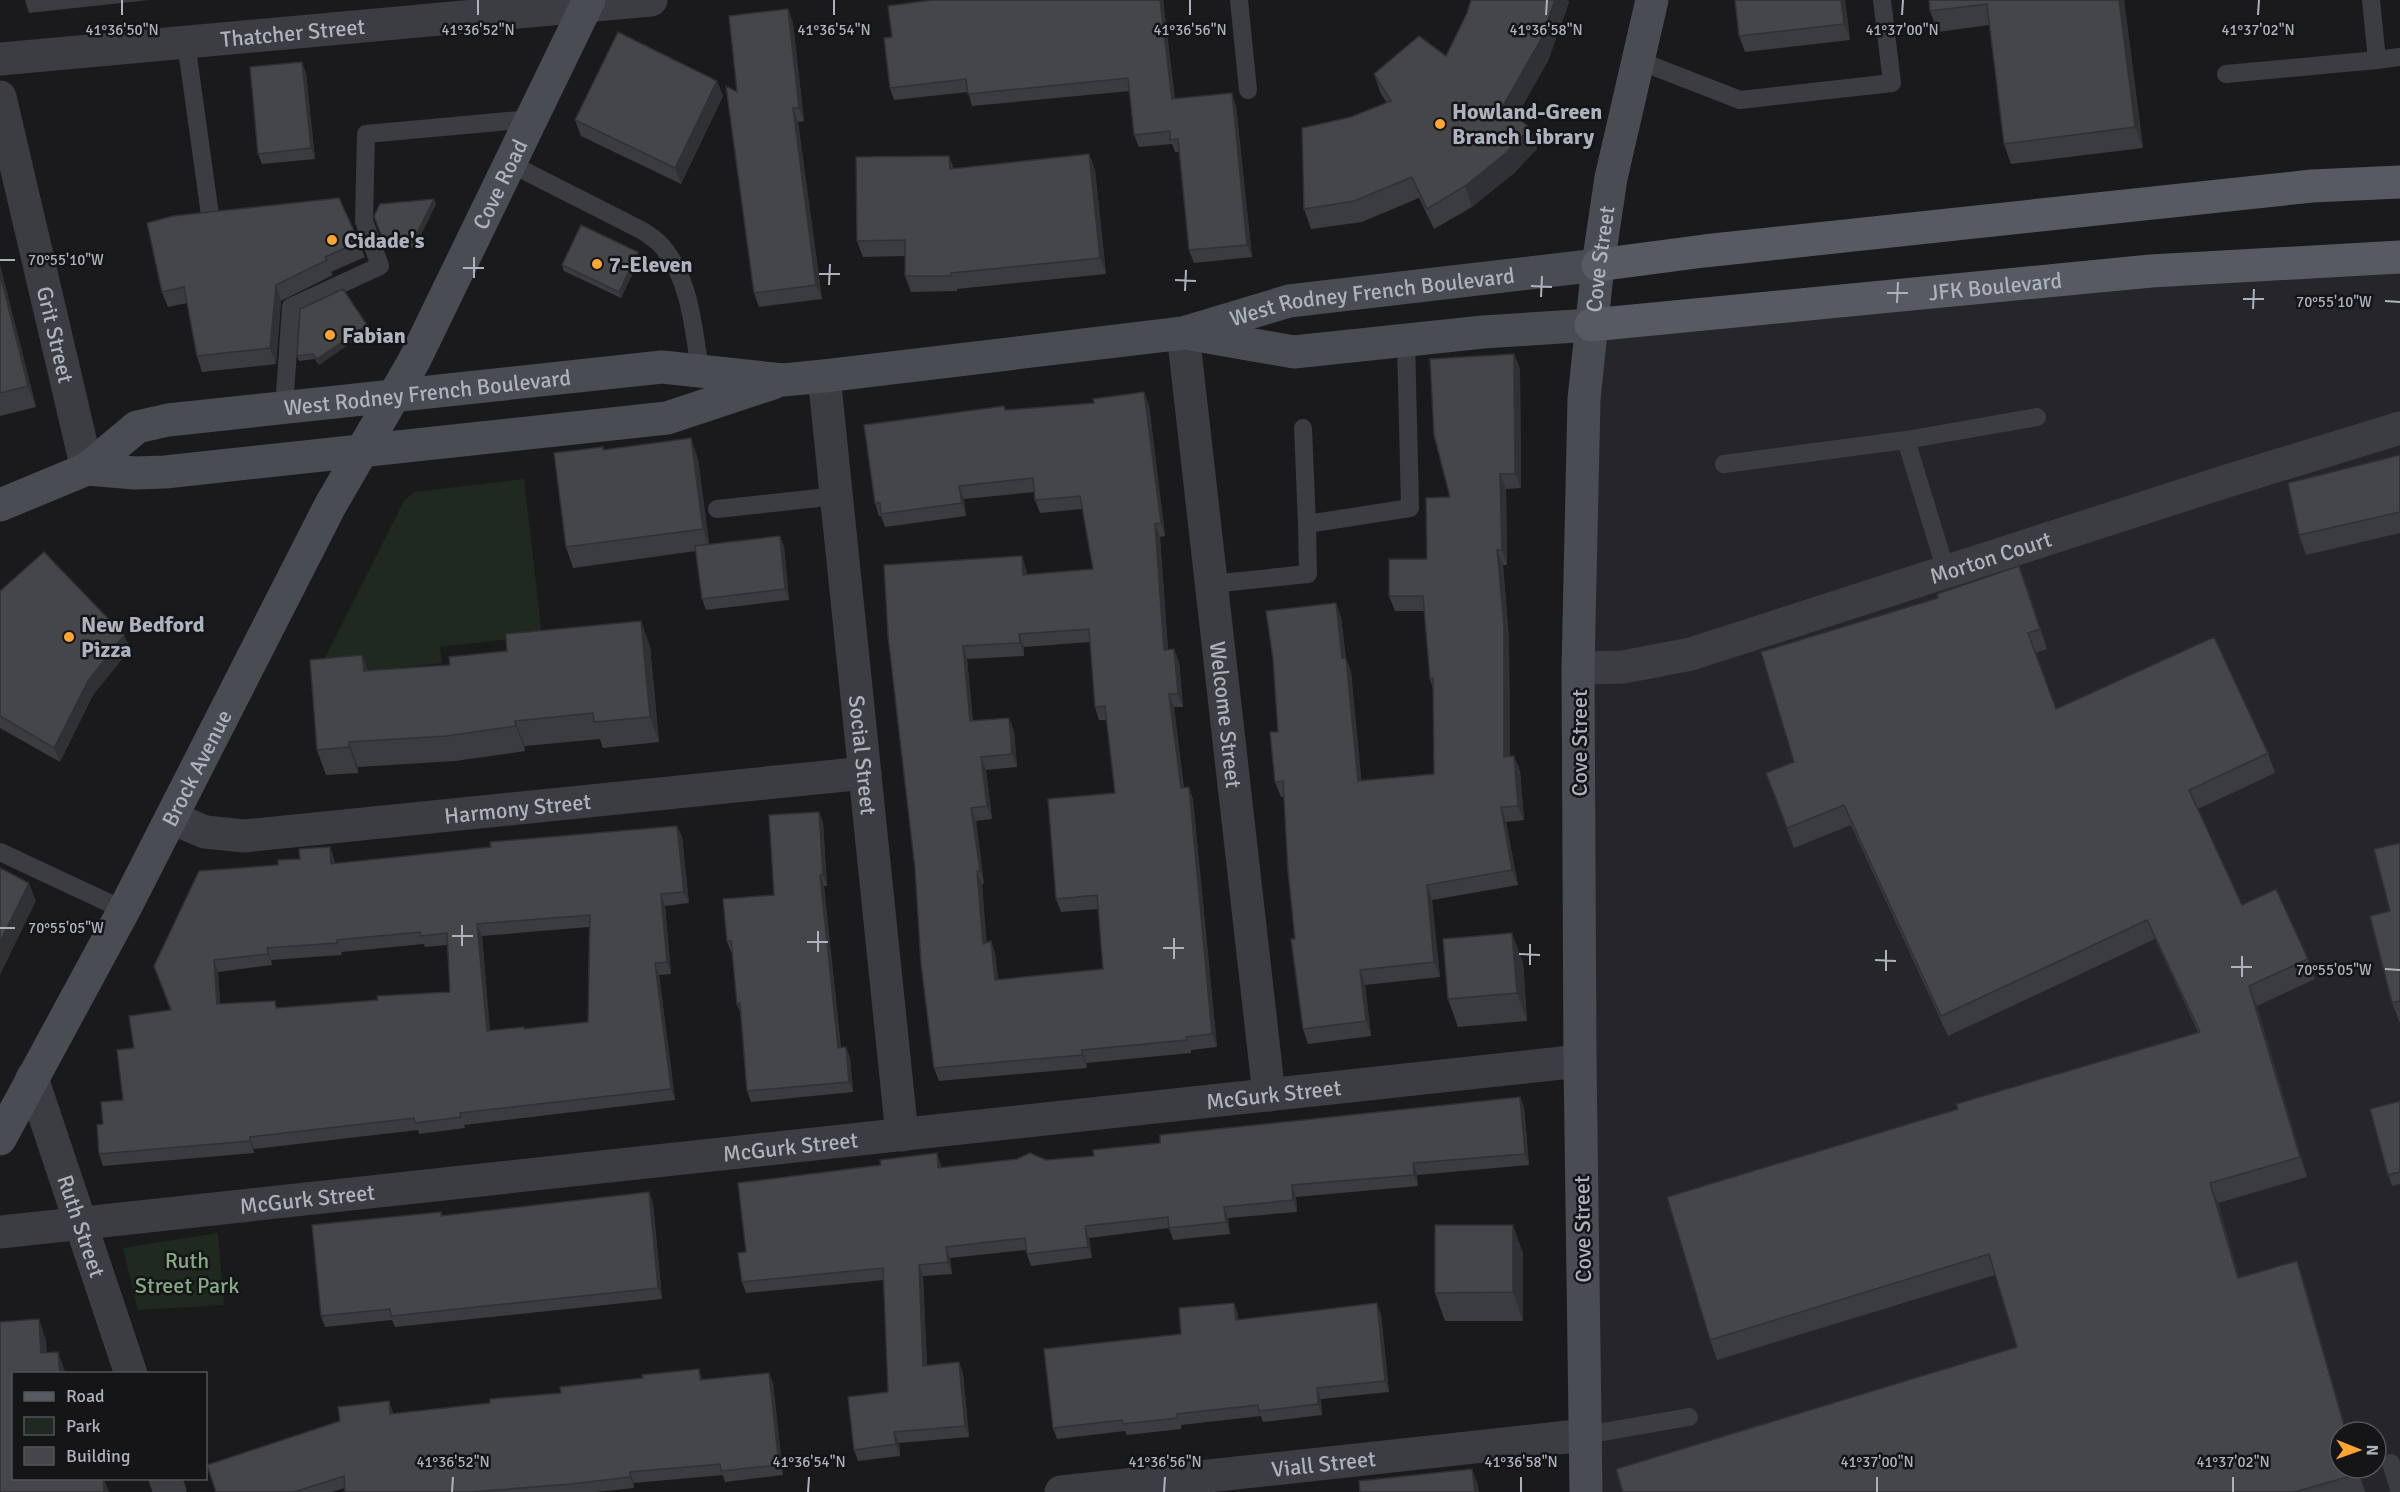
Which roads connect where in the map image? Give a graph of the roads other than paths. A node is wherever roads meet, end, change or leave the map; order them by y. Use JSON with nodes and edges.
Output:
{"nodes":[{"id":1,"x":651,"y":0,"type":"edge"},
{"id":2,"x":1239,"y":0,"type":"edge"},
{"id":3,"x":1652,"y":0,"type":"edge"},
{"id":4,"x":1882,"y":0,"type":"edge"},
{"id":5,"x":2371,"y":0,"type":"edge"},
{"id":6,"x":587,"y":3,"type":"edge"},
{"id":7,"x":186,"y":42,"type":"junction"},
{"id":8,"x":2400,"y":57,"type":"edge"},
{"id":9,"x":0,"y":59,"type":"edge"},
{"id":10,"x":1637,"y":60,"type":"junction"},
{"id":11,"x":2377,"y":60,"type":"junction"},
{"id":12,"x":2226,"y":74,"type":"dead end"},
{"id":13,"x":1248,"y":90,"type":"dead end"},
{"id":14,"x":0,"y":97,"type":"edge"},
{"id":15,"x":531,"y":119,"type":"junction"},
{"id":16,"x":509,"y":164,"type":"junction"},
{"id":17,"x":2400,"y":182,"type":"edge"},
{"id":18,"x":210,"y":215,"type":"edge"},
{"id":19,"x":2400,"y":256,"type":"edge"},
{"id":20,"x":1598,"y":265,"type":"junction"},
{"id":21,"x":1592,"y":325,"type":"junction"},
{"id":22,"x":1183,"y":333,"type":"junction"},
{"id":23,"x":1406,"y":340,"type":"junction"},
{"id":24,"x":700,"y":371,"type":"junction"},
{"id":25,"x":824,"y":376,"type":"junction"},
{"id":26,"x":783,"y":380,"type":"junction"},
{"id":27,"x":392,"y":396,"type":"junction"},
{"id":28,"x":284,"y":408,"type":"junction"},
{"id":29,"x":2037,"y":417,"type":"dead end"},
{"id":30,"x":1302,"y":428,"type":"dead end"},
{"id":31,"x":2400,"y":428,"type":"edge"},
{"id":32,"x":1906,"y":440,"type":"junction"},
{"id":33,"x":362,"y":449,"type":"junction"},
{"id":34,"x":1724,"y":464,"type":"dead end"},
{"id":35,"x":87,"y":469,"type":"junction"},
{"id":36,"x":837,"y":496,"type":"junction"},
{"id":37,"x":0,"y":505,"type":"edge"},
{"id":38,"x":717,"y":509,"type":"dead end"},
{"id":39,"x":1307,"y":524,"type":"junction"},
{"id":40,"x":1946,"y":571,"type":"junction"},
{"id":41,"x":1211,"y":584,"type":"junction"},
{"id":42,"x":1578,"y":668,"type":"junction"},
{"id":43,"x":865,"y":773,"type":"junction"},
{"id":44,"x":172,"y":818,"type":"junction"},
{"id":45,"x":0,"y":852,"type":"edge"},
{"id":46,"x":124,"y":910,"type":"junction"},
{"id":47,"x":1580,"y":1061,"type":"junction"},
{"id":48,"x":32,"y":1078,"type":"junction"},
{"id":49,"x":1269,"y":1095,"type":"junction"},
{"id":50,"x":902,"y":1135,"type":"junction"},
{"id":51,"x":0,"y":1139,"type":"edge"},
{"id":52,"x":81,"y":1224,"type":"junction"},
{"id":53,"x":0,"y":1232,"type":"edge"},
{"id":54,"x":129,"y":1372,"type":"edge"},
{"id":55,"x":1689,"y":1417,"type":"dead end"},
{"id":56,"x":1586,"y":1435,"type":"junction"},
{"id":57,"x":2391,"y":1463,"type":"dead end"},
{"id":58,"x":1061,"y":1492,"type":"edge"},
{"id":59,"x":1586,"y":1492,"type":"edge"},
{"id":60,"x":2400,"y":1492,"type":"edge"}],
"edges":[{"from":1,"to":6,"type":"street","name":"Thatcher Street"},
{"from":2,"to":13,"type":"lane"},
{"from":3,"to":10,"type":"main road","name":"Cove Street"},
{"from":4,"to":10,"type":"lane"},
{"from":5,"to":11,"type":"lane"},
{"from":6,"to":7,"type":"street","name":"Thatcher Street"},
{"from":6,"to":15,"type":"main road","name":"Cove Road"},
{"from":7,"to":9,"type":"street","name":"Thatcher Street"},
{"from":7,"to":18,"type":"lane"},
{"from":8,"to":11,"type":"lane"},
{"from":10,"to":20,"type":"main road","name":"Cove Street"},
{"from":11,"to":12,"type":"lane"},
{"from":14,"to":35,"type":"street","name":"Grit Street"},
{"from":15,"to":16,"type":"main road","name":"Cove Road"},
{"from":15,"to":28,"type":"lane"},
{"from":16,"to":24,"type":"lane"},
{"from":16,"to":27,"type":"main road","name":"Cove Road"},
{"from":17,"to":20,"type":"main road"},
{"from":19,"to":21,"type":"main road","name":"JFK Boulevard"},
{"from":20,"to":21,"type":"main road","name":"Cove Street"},
{"from":20,"to":22,"type":"main road","name":"West Rodney French Boulevard"},
{"from":21,"to":23,"type":"main road","name":"West Rodney French Boulevard"},
{"from":21,"to":42,"type":"main road","name":"Cove Street"},
{"from":22,"to":23,"type":"main road","name":"West Rodney French Boulevard"},
{"from":22,"to":25,"type":"main road","name":"West Rodney French Boulevard"},
{"from":22,"to":41,"type":"street","name":"Welcome Street"},
{"from":23,"to":39,"type":"lane"},
{"from":24,"to":26,"type":"main road","name":"West Rodney French Boulevard"},
{"from":24,"to":27,"type":"main road","name":"West Rodney French Boulevard"},
{"from":25,"to":26,"type":"main road","name":"West Rodney French Boulevard"},
{"from":25,"to":36,"type":"street","name":"Social Street"},
{"from":26,"to":33,"type":"main road","name":"West Rodney French Boulevard"},
{"from":27,"to":28,"type":"main road","name":"West Rodney French Boulevard"},
{"from":27,"to":33,"type":"main road","name":"Brock Avenue"},
{"from":28,"to":35,"type":"main road","name":"West Rodney French Boulevard"},
{"from":29,"to":32,"type":"lane"},
{"from":30,"to":39,"type":"lane"},
{"from":31,"to":40,"type":"street","name":"Morton Court"},
{"from":32,"to":34,"type":"lane"},
{"from":32,"to":40,"type":"lane"},
{"from":33,"to":35,"type":"main road","name":"West Rodney French Boulevard"},
{"from":33,"to":44,"type":"main road","name":"Brock Avenue"},
{"from":35,"to":37,"type":"main road","name":"West Rodney French Boulevard"},
{"from":36,"to":38,"type":"lane"},
{"from":36,"to":43,"type":"street","name":"Social Street"},
{"from":39,"to":41,"type":"lane"},
{"from":40,"to":42,"type":"street","name":"Morton Court"},
{"from":41,"to":49,"type":"street","name":"Welcome Street"},
{"from":42,"to":47,"type":"main road","name":"Cove Street"},
{"from":43,"to":44,"type":"street","name":"Harmony Street"},
{"from":43,"to":50,"type":"street","name":"Social Street"},
{"from":44,"to":46,"type":"main road","name":"Brock Avenue"},
{"from":45,"to":46,"type":"lane"},
{"from":46,"to":48,"type":"main road","name":"Brock Avenue"},
{"from":47,"to":49,"type":"street","name":"McGurk Street"},
{"from":47,"to":56,"type":"main road","name":"Cove Street"},
{"from":48,"to":51,"type":"main road","name":"Brock Avenue"},
{"from":48,"to":52,"type":"street","name":"Ruth Street"},
{"from":49,"to":50,"type":"street","name":"McGurk Street"},
{"from":50,"to":52,"type":"street","name":"McGurk Street"},
{"from":52,"to":53,"type":"street","name":"McGurk Street"},
{"from":52,"to":54,"type":"street","name":"Ruth Street"},
{"from":55,"to":56,"type":"lane"},
{"from":56,"to":58,"type":"street","name":"Viall Street"},
{"from":56,"to":59,"type":"main road","name":"Cove Street"},
{"from":57,"to":60,"type":"lane"}]}
